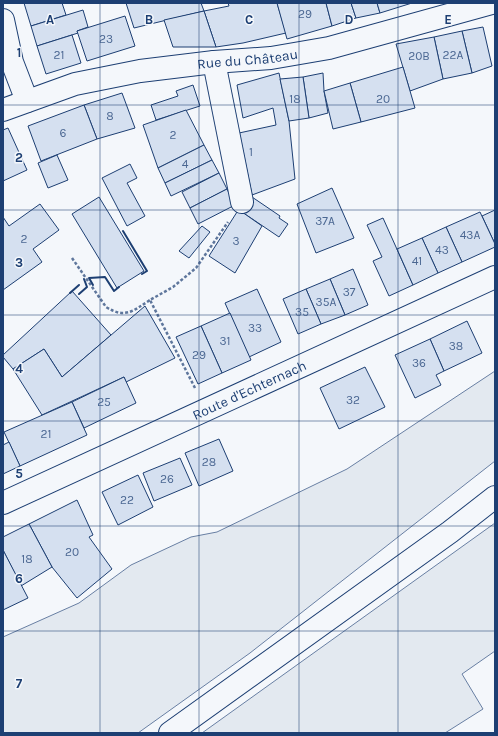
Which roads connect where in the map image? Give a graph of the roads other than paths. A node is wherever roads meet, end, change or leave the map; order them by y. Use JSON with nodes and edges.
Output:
{"nodes":[{"id":1,"x":492,"y":3,"type":"edge"},
{"id":2,"x":3,"y":20,"type":"edge"},
{"id":3,"x":214,"y":62,"type":"junction"},
{"id":4,"x":27,"y":101,"type":"junction"},
{"id":5,"x":3,"y":110,"type":"edge"},
{"id":6,"x":242,"y":202,"type":"road end"},
{"id":7,"x":495,"y":277,"type":"edge"},
{"id":8,"x":495,"y":497,"type":"edge"},
{"id":9,"x":3,"y":503,"type":"edge"},
{"id":10,"x":170,"y":733,"type":"edge"}],
"edges":[{"from":1,"to":3,"type":"street","name":"Rue du Château"},
{"from":2,"to":4,"type":"street"},
{"from":3,"to":4,"type":"street","name":"Rue du Château"},
{"from":3,"to":6,"type":"street"},
{"from":4,"to":5,"type":"street","name":"Rue du Château"},
{"from":7,"to":9,"type":"street","name":"Route d'Echternach"},
{"from":8,"to":10,"type":"street"}]}
